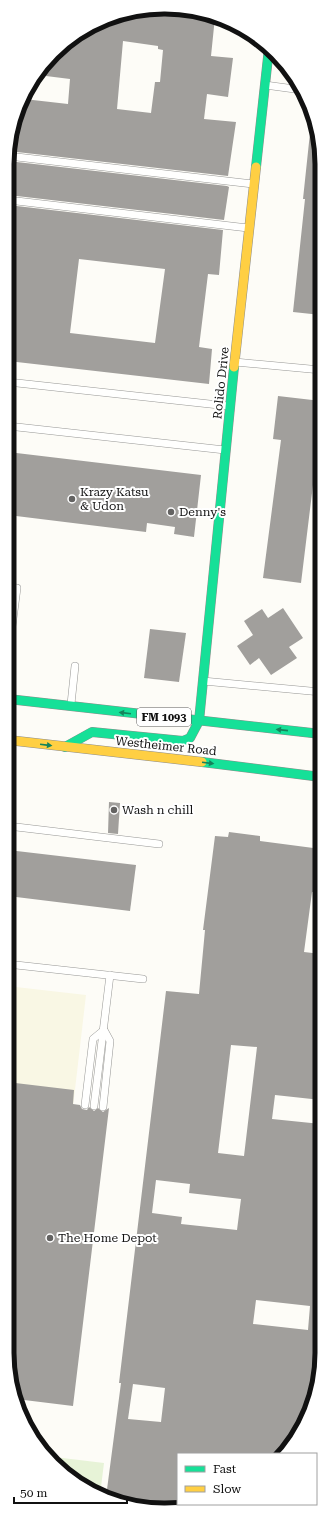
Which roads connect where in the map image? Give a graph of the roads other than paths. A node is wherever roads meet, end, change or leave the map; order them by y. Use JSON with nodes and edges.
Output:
{"nodes":[{"id":1,"x":268,"y":55,"type":"edge"},
{"id":2,"x":265,"y":86,"type":"junction"},
{"id":3,"x":295,"y":89,"type":"edge"},
{"id":4,"x":14,"y":157,"type":"edge"},
{"id":5,"x":253,"y":184,"type":"junction"},
{"id":6,"x":14,"y":201,"type":"edge"},
{"id":7,"x":250,"y":228,"type":"junction"},
{"id":8,"x":235,"y":362,"type":"junction"},
{"id":9,"x":315,"y":369,"type":"edge"},
{"id":10,"x":14,"y":383,"type":"edge"},
{"id":11,"x":231,"y":407,"type":"junction"},
{"id":12,"x":14,"y":427,"type":"edge"},
{"id":13,"x":225,"y":450,"type":"junction"},
{"id":14,"x":14,"y":588,"type":"edge"},
{"id":15,"x":14,"y":611,"type":"edge"},
{"id":16,"x":75,"y":666,"type":"dead end"},
{"id":17,"x":203,"y":681,"type":"junction"},
{"id":18,"x":315,"y":691,"type":"edge"},
{"id":19,"x":14,"y":699,"type":"edge"},
{"id":20,"x":71,"y":706,"type":"junction"},
{"id":21,"x":199,"y":721,"type":"junction"},
{"id":22,"x":315,"y":733,"type":"edge"},
{"id":23,"x":14,"y":741,"type":"edge"},
{"id":24,"x":66,"y":747,"type":"junction"},
{"id":25,"x":315,"y":776,"type":"edge"},
{"id":26,"x":14,"y":827,"type":"edge"},
{"id":27,"x":159,"y":844,"type":"dead end"},
{"id":28,"x":14,"y":965,"type":"edge"},
{"id":29,"x":110,"y":975,"type":"junction"},
{"id":30,"x":143,"y":979,"type":"dead end"},
{"id":31,"x":104,"y":1030,"type":"junction"},
{"id":32,"x":85,"y":1105,"type":"dead end"},
{"id":33,"x":94,"y":1106,"type":"dead end"},
{"id":34,"x":103,"y":1107,"type":"dead end"}],
"edges":[{"from":1,"to":2,"type":"main road","name":"Rolido Drive"},
{"from":2,"to":3,"type":"lane"},
{"from":2,"to":5,"type":"main road","name":"Rolido Drive"},
{"from":4,"to":5,"type":"lane"},
{"from":5,"to":7,"type":"main road","name":"Rolido Drive"},
{"from":6,"to":7,"type":"lane"},
{"from":7,"to":8,"type":"main road","name":"Rolido Drive"},
{"from":8,"to":9,"type":"lane"},
{"from":8,"to":11,"type":"main road","name":"Rolido Drive"},
{"from":10,"to":11,"type":"lane"},
{"from":11,"to":13,"type":"main road","name":"Rolido Drive"},
{"from":12,"to":13,"type":"lane"},
{"from":13,"to":17,"type":"main road","name":"Rolido Drive"},
{"from":14,"to":15,"type":"lane"},
{"from":16,"to":20,"type":"lane"},
{"from":17,"to":18,"type":"lane"},
{"from":17,"to":21,"type":"main road","name":"Rolido Drive"},
{"from":19,"to":20,"type":"main road","number":"FM 1093"},
{"from":21,"to":20,"type":"main road","number":"FM 1093","one_way":true},
{"from":22,"to":21,"type":"main road","number":"FM 1093","one_way":true},
{"from":21,"to":24,"type":"main road"},
{"from":23,"to":24,"type":"main road","name":"Westheimer Road","one_way":true},
{"from":24,"to":25,"type":"main road","name":"Westheimer Road","one_way":true},
{"from":26,"to":27,"type":"lane"},
{"from":28,"to":29,"type":"lane"},
{"from":29,"to":30,"type":"lane"},
{"from":29,"to":31,"type":"lane"},
{"from":31,"to":32,"type":"lane"},
{"from":31,"to":33,"type":"lane"},
{"from":31,"to":34,"type":"lane"}]}
